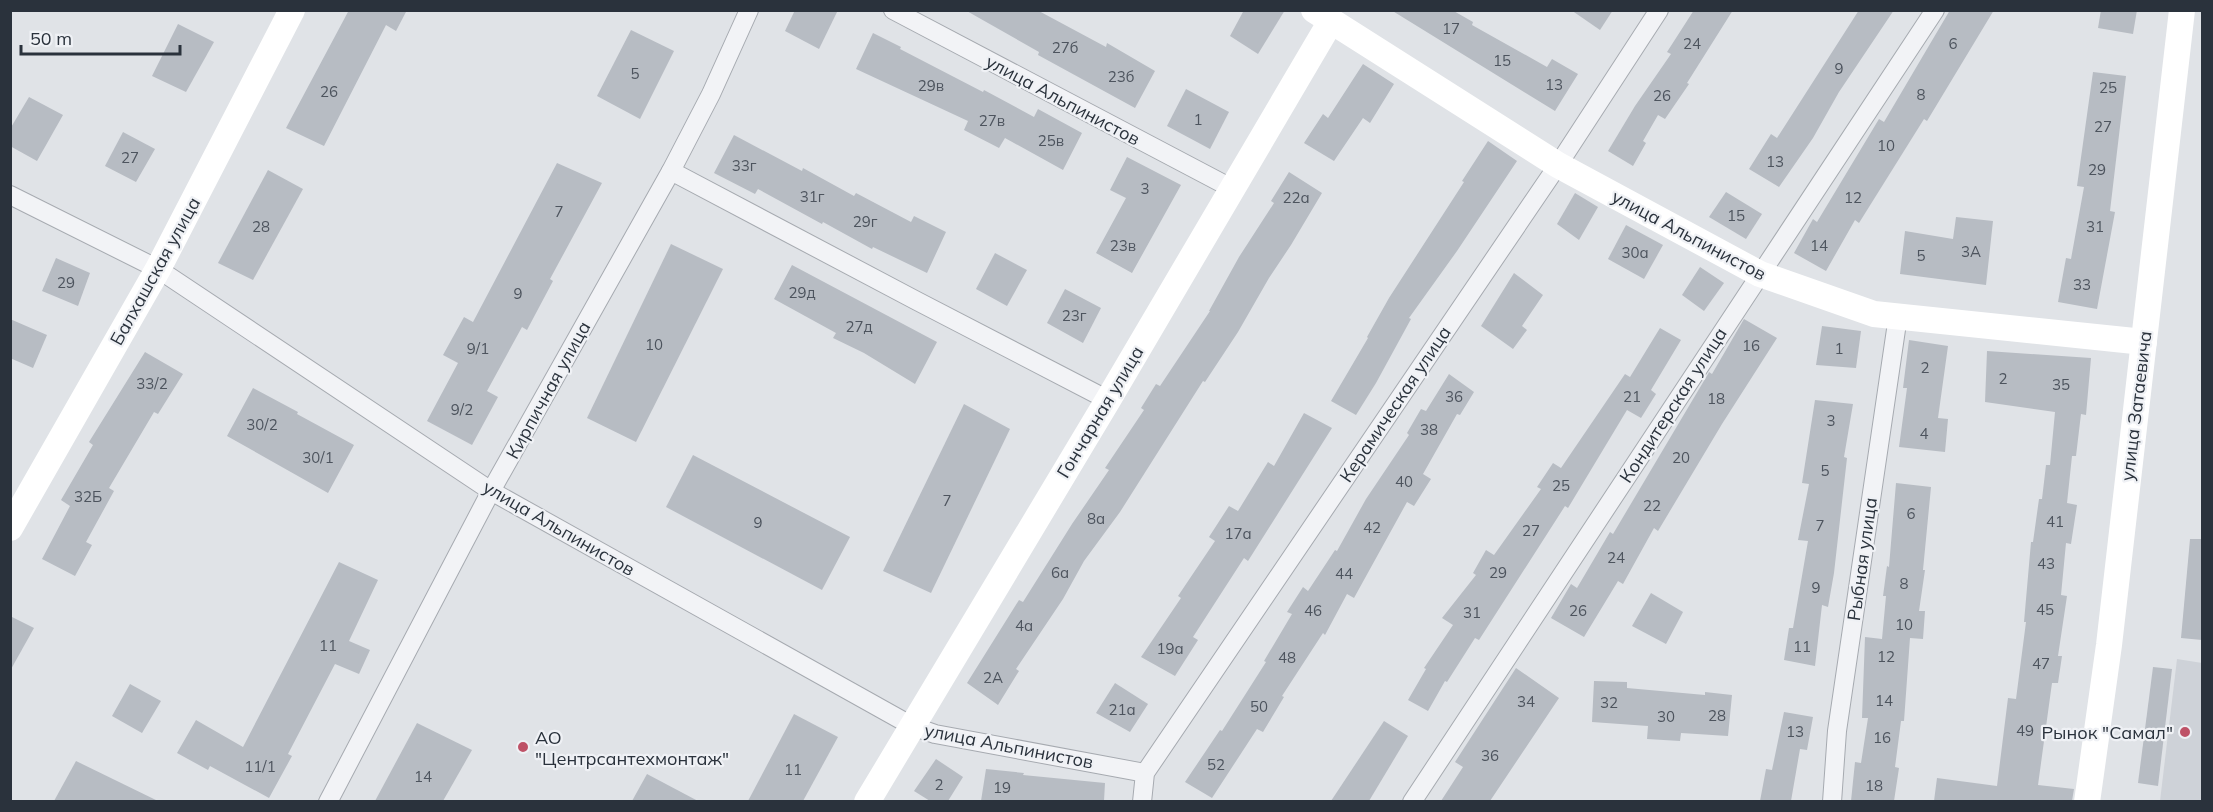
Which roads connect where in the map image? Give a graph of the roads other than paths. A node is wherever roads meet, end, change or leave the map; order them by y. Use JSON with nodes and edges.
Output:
{"nodes":[{"id":1,"x":292,"y":10,"type":"edge"},
{"id":2,"x":749,"y":10,"type":"edge"},
{"id":3,"x":893,"y":10,"type":"edge"},
{"id":4,"x":1659,"y":10,"type":"edge"},
{"id":5,"x":1935,"y":10,"type":"edge"},
{"id":6,"x":2182,"y":10,"type":"edge"},
{"id":7,"x":1323,"y":16,"type":"edge"},
{"id":8,"x":1558,"y":165,"type":"junction"},
{"id":9,"x":671,"y":171,"type":"junction"},
{"id":10,"x":1233,"y":189,"type":"junction"},
{"id":11,"x":10,"y":195,"type":"edge"},
{"id":12,"x":158,"y":269,"type":"junction"},
{"id":13,"x":1760,"y":274,"type":"junction"},
{"id":14,"x":1898,"y":316,"type":"junction"},
{"id":15,"x":2144,"y":342,"type":"junction"},
{"id":16,"x":1108,"y":400,"type":"junction"},
{"id":17,"x":491,"y":491,"type":"junction"},
{"id":18,"x":10,"y":528,"type":"edge"},
{"id":19,"x":912,"y":726,"type":"junction"},
{"id":20,"x":1145,"y":773,"type":"junction"},
{"id":21,"x":328,"y":801,"type":"edge"},
{"id":22,"x":867,"y":801,"type":"edge"},
{"id":23,"x":1142,"y":801,"type":"edge"},
{"id":24,"x":1412,"y":801,"type":"edge"},
{"id":25,"x":1832,"y":801,"type":"edge"},
{"id":26,"x":2086,"y":801,"type":"edge"}],
"edges":[{"from":1,"to":12,"type":"street","name":"Балхашская улица"},
{"from":2,"to":9,"type":"street","name":"Кирпичная улица"},
{"from":3,"to":10,"type":"street","name":"улица Альпинистов"},
{"from":4,"to":8,"type":"street","name":"Керамическая улица"},
{"from":5,"to":13,"type":"street","name":"Кондитерская улица"},
{"from":6,"to":15,"type":"street","name":"улица Затаевича"},
{"from":7,"to":8,"type":"street","name":"улица Альпинистов"},
{"from":7,"to":10,"type":"street","name":"Гончарная улица"},
{"from":8,"to":13,"type":"street","name":"улица Альпинистов"},
{"from":8,"to":20,"type":"street","name":"Керамическая улица"},
{"from":9,"to":16,"type":"street"},
{"from":9,"to":17,"type":"street","name":"Кирпичная улица"},
{"from":10,"to":16,"type":"street","name":"Гончарная улица"},
{"from":11,"to":12,"type":"street","name":"улица Альпинистов"},
{"from":12,"to":17,"type":"street","name":"улица Альпинистов"},
{"from":12,"to":18,"type":"street","name":"Балхашская улица"},
{"from":13,"to":14,"type":"street","name":"улица Альпинистов"},
{"from":13,"to":24,"type":"street","name":"Кондитерская улица"},
{"from":14,"to":15,"type":"street","name":"улица Альпинистов"},
{"from":14,"to":25,"type":"street","name":"Рыбная улица"},
{"from":15,"to":26,"type":"street","name":"улица Затаевича"},
{"from":16,"to":19,"type":"street","name":"Гончарная улица"},
{"from":17,"to":19,"type":"street","name":"улица Альпинистов"},
{"from":17,"to":21,"type":"street","name":"Кирпичная улица"},
{"from":19,"to":20,"type":"street","name":"улица Альпинистов"},
{"from":19,"to":22,"type":"street","name":"Гончарная улица"},
{"from":20,"to":23,"type":"street","name":"Керамическая улица"}]}
